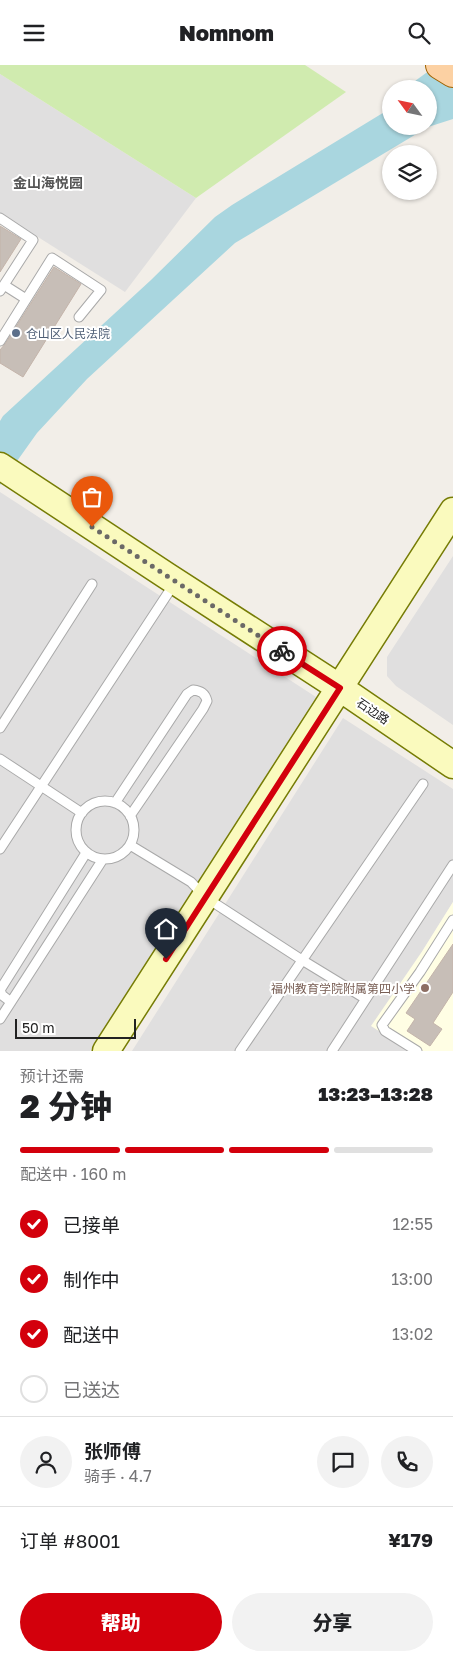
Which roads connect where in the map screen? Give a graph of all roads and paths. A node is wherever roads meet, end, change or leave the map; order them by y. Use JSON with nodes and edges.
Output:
{"nodes":[{"id":1,"x":440,"y":65,"type":"edge"},
{"id":2,"x":453,"y":73,"type":"edge"},
{"id":3,"x":0,"y":219,"type":"edge"},
{"id":4,"x":2,"y":288,"type":"edge"},
{"id":5,"x":26,"y":299,"type":"junction"},
{"id":6,"x":79,"y":317,"type":"dead end"},
{"id":7,"x":0,"y":341,"type":"edge"},
{"id":8,"x":8,"y":471,"type":"edge"},
{"id":9,"x":453,"y":511,"type":"edge"},
{"id":10,"x":175,"y":582,"type":"junction"},
{"id":11,"x":92,"y":584,"type":"dead end"},
{"id":12,"x":340,"y":688,"type":"junction"},
{"id":13,"x":0,"y":727,"type":"edge"},
{"id":14,"x":0,"y":759,"type":"edge"},
{"id":15,"x":453,"y":765,"type":"edge"},
{"id":16,"x":423,"y":784,"type":"dead end"},
{"id":17,"x":42,"y":786,"type":"junction"},
{"id":18,"x":115,"y":803,"type":"junction"},
{"id":19,"x":82,"y":813,"type":"junction"},
{"id":20,"x":130,"y":816,"type":"junction"},
{"id":21,"x":130,"y":845,"type":"junction"},
{"id":22,"x":0,"y":849,"type":"edge"},
{"id":23,"x":86,"y":853,"type":"junction"},
{"id":24,"x":103,"y":859,"type":"junction"},
{"id":25,"x":453,"y":865,"type":"edge"},
{"id":26,"x":205,"y":897,"type":"junction"},
{"id":27,"x":453,"y":921,"type":"edge"},
{"id":28,"x":302,"y":960,"type":"junction"},
{"id":29,"x":366,"y":999,"type":"junction"},
{"id":30,"x":11,"y":1002,"type":"junction"},
{"id":31,"x":0,"y":1019,"type":"edge"},
{"id":32,"x":106,"y":1051,"type":"edge"},
{"id":33,"x":240,"y":1051,"type":"edge"},
{"id":34,"x":332,"y":1051,"type":"edge"},
{"id":35,"x":417,"y":1051,"type":"edge"}],
"edges":[{"from":1,"to":2,"type":"main road"},
{"from":3,"to":4,"type":"lane"},
{"from":4,"to":5,"type":"lane"},
{"from":5,"to":6,"type":"lane"},
{"from":5,"to":7,"type":"lane"},
{"from":8,"to":10,"type":"street","name":"石边路"},
{"from":9,"to":12,"type":"street"},
{"from":10,"to":12,"type":"street","name":"石边路"},
{"from":10,"to":17,"type":"lane"},
{"from":11,"to":13,"type":"lane"},
{"from":12,"to":15,"type":"street","name":"石边路"},
{"from":12,"to":26,"type":"street"},
{"from":14,"to":17,"type":"lane"},
{"from":16,"to":28,"type":"lane"},
{"from":17,"to":19,"type":"lane"},
{"from":17,"to":22,"type":"lane"},
{"from":18,"to":19,"type":"lane"},
{"from":18,"to":20,"type":"lane"},
{"from":18,"to":20,"type":"lane"},
{"from":19,"to":23,"type":"lane"},
{"from":20,"to":21,"type":"lane"},
{"from":21,"to":24,"type":"lane"},
{"from":21,"to":26,"type":"lane"},
{"from":23,"to":24,"type":"lane"},
{"from":23,"to":30,"type":"lane"},
{"from":24,"to":30,"type":"lane"},
{"from":25,"to":29,"type":"lane"},
{"from":26,"to":28,"type":"lane"},
{"from":26,"to":32,"type":"street"},
{"from":27,"to":35,"type":"lane"},
{"from":28,"to":29,"type":"lane"},
{"from":28,"to":33,"type":"lane"},
{"from":29,"to":34,"type":"lane"},
{"from":30,"to":31,"type":"lane"}]}
